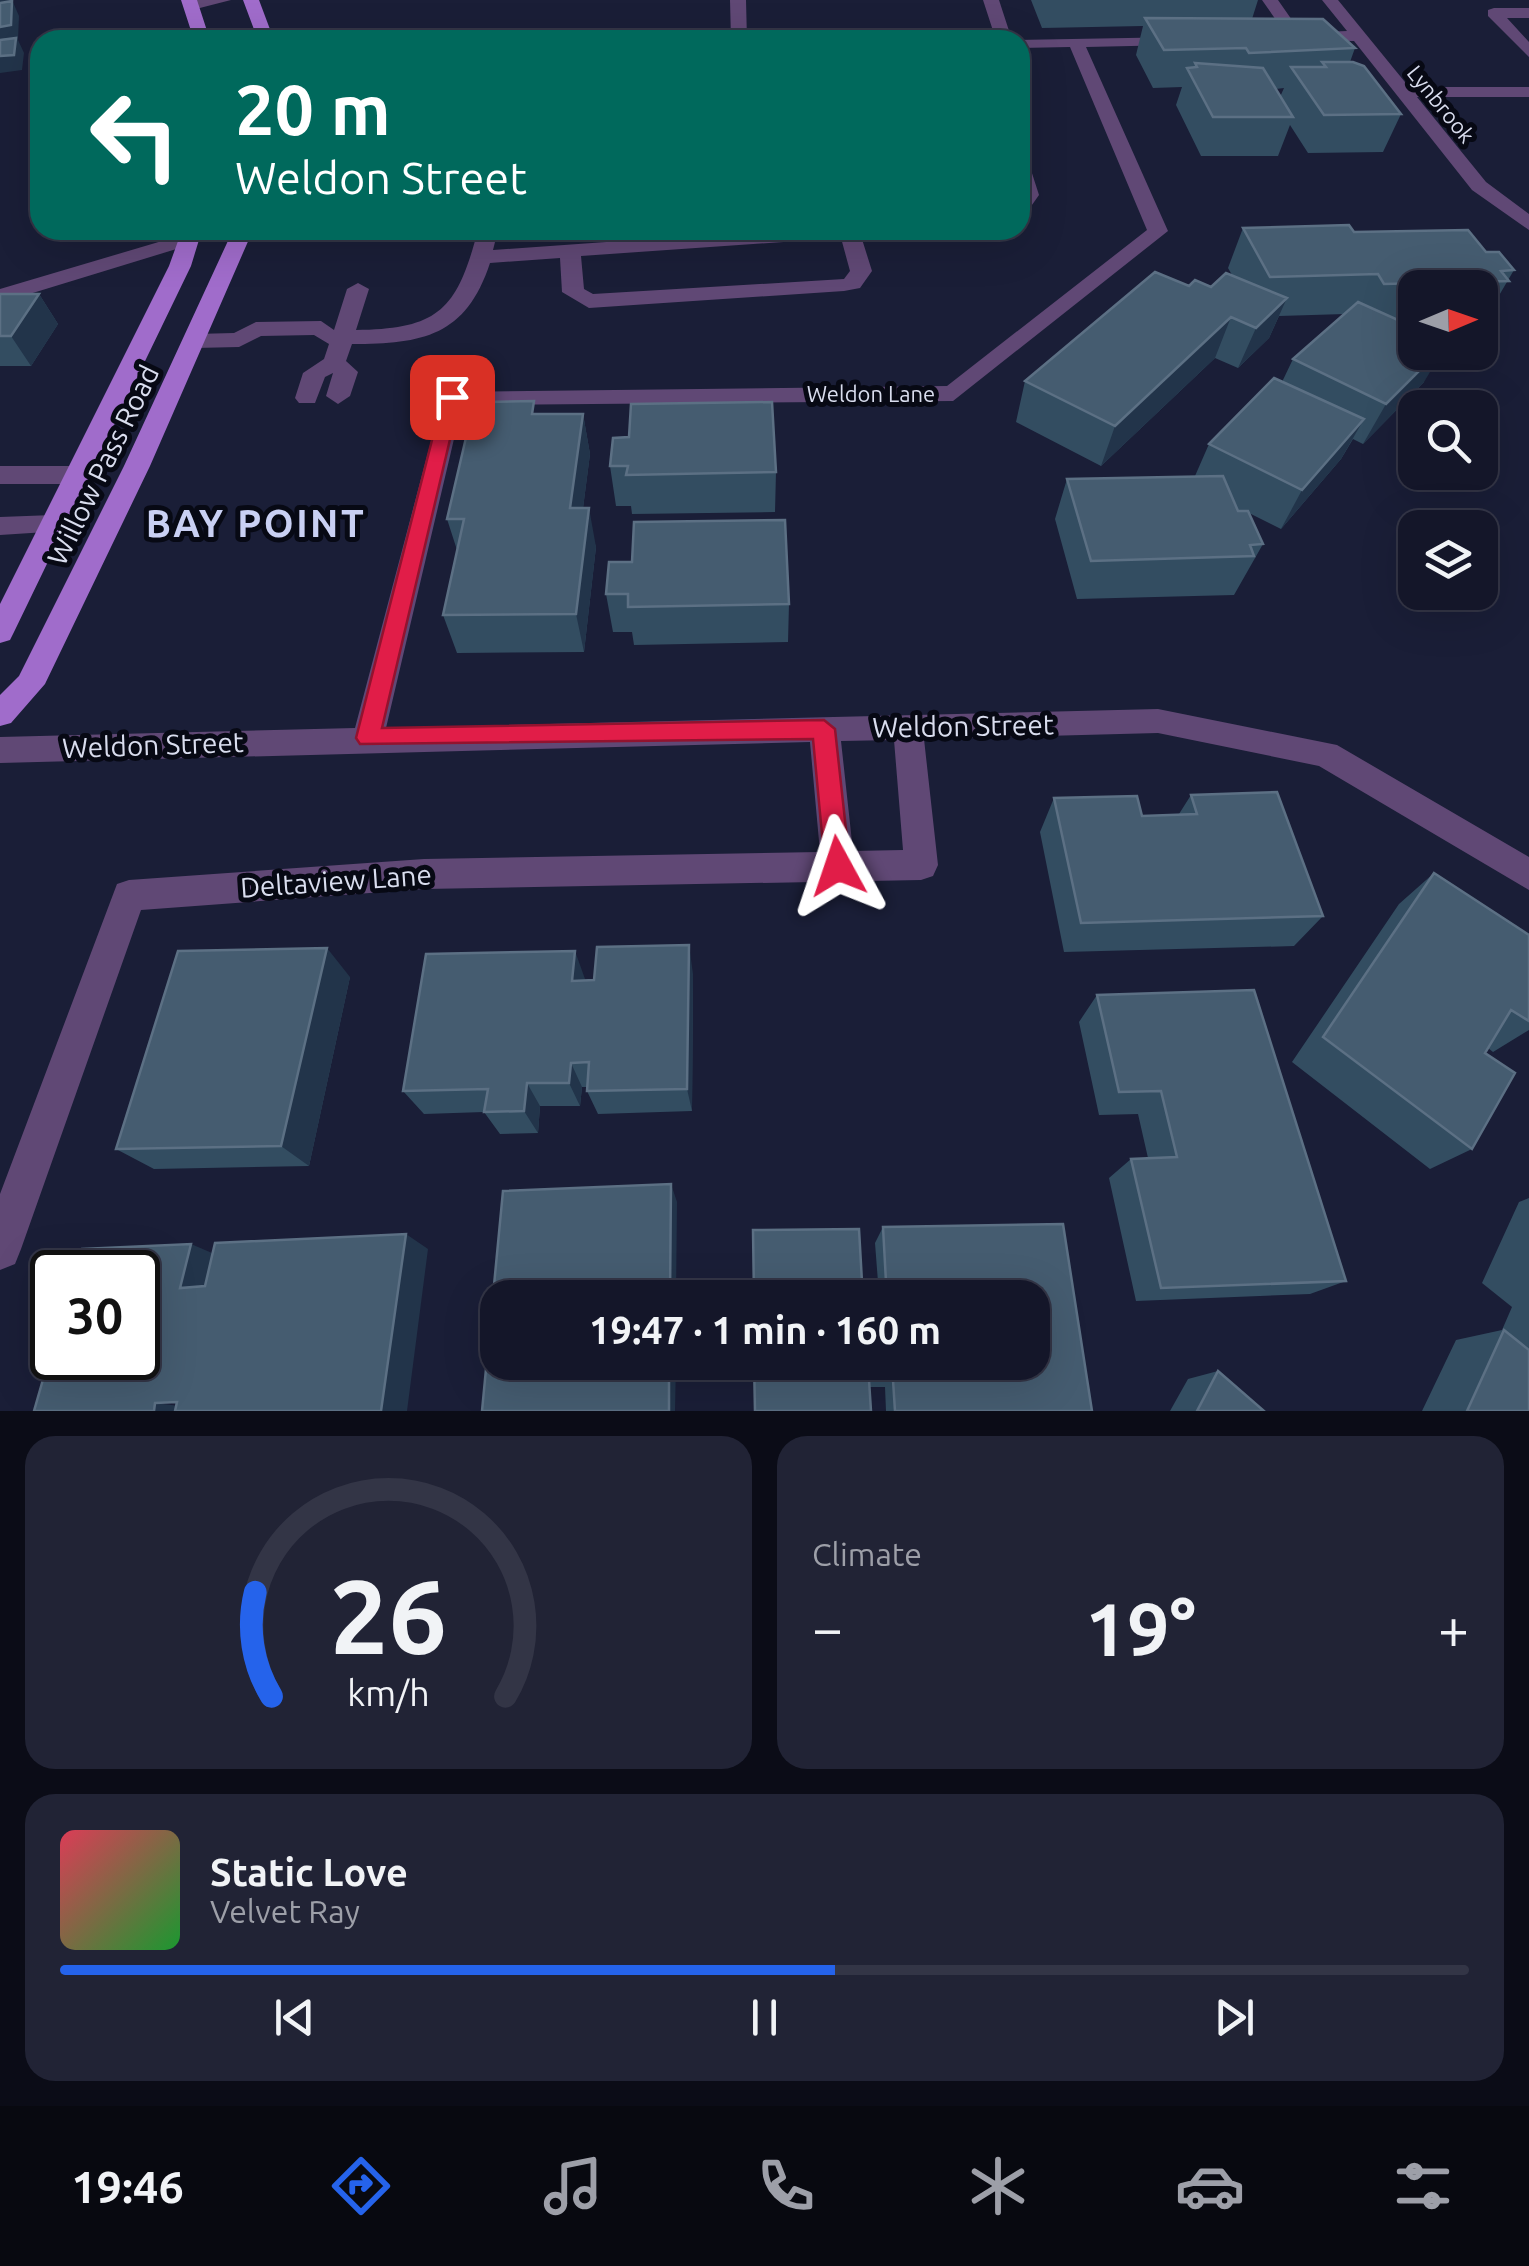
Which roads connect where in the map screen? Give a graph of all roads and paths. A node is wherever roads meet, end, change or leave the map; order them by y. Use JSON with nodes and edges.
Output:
{"nodes":[{"id":1,"x":222,"y":0,"type":"edge"},
{"id":2,"x":250,"y":0,"type":"edge"},
{"id":3,"x":738,"y":0,"type":"edge"},
{"id":4,"x":991,"y":0,"type":"edge"},
{"id":5,"x":1270,"y":0,"type":"edge"},
{"id":6,"x":1330,"y":0,"type":"edge"},
{"id":7,"x":191,"y":2,"type":"edge"},
{"id":8,"x":1529,"y":13,"type":"edge"},
{"id":9,"x":199,"y":30,"type":"edge"},
{"id":10,"x":262,"y":30,"type":"edge"},
{"id":11,"x":739,"y":30,"type":"edge"},
{"id":12,"x":1001,"y":30,"type":"edge"},
{"id":13,"x":1357,"y":36,"type":"junction"},
{"id":14,"x":1296,"y":37,"type":"junction"},
{"id":15,"x":1276,"y":38,"type":"edge"},
{"id":16,"x":1196,"y":40,"type":"edge"},
{"id":17,"x":1076,"y":42,"type":"junction"},
{"id":18,"x":1030,"y":44,"type":"edge"},
{"id":19,"x":1529,"y":52,"type":"edge"},
{"id":20,"x":1402,"y":92,"type":"junction"},
{"id":21,"x":1529,"y":92,"type":"edge"},
{"id":22,"x":1529,"y":224,"type":"edge"},
{"id":23,"x":171,"y":240,"type":"edge"},
{"id":24,"x":187,"y":240,"type":"edge"},
{"id":25,"x":238,"y":240,"type":"edge"},
{"id":26,"x":486,"y":240,"type":"edge"},
{"id":27,"x":723,"y":240,"type":"edge"},
{"id":28,"x":852,"y":240,"type":"edge"},
{"id":29,"x":570,"y":251,"type":"junction"},
{"id":30,"x":482,"y":257,"type":"junction"},
{"id":31,"x":56,"y":277,"type":"junction"},
{"id":32,"x":358,"y":289,"type":"dead end"},
{"id":33,"x":0,"y":296,"type":"edge"},
{"id":34,"x":36,"y":308,"type":"dead end"},
{"id":35,"x":334,"y":337,"type":"junction"},
{"id":36,"x":195,"y":340,"type":"junction"},
{"id":37,"x":334,"y":362,"type":"junction"},
{"id":38,"x":338,"y":396,"type":"dead end"},
{"id":39,"x":307,"y":398,"type":"dead end"},
{"id":40,"x":0,"y":475,"type":"edge"},
{"id":41,"x":78,"y":475,"type":"junction"},
{"id":42,"x":54,"y":524,"type":"junction"},
{"id":43,"x":0,"y":526,"type":"edge"},
{"id":44,"x":0,"y":632,"type":"edge"},
{"id":45,"x":0,"y":714,"type":"edge"},
{"id":46,"x":908,"y":728,"type":"junction"},
{"id":47,"x":824,"y":729,"type":"junction"},
{"id":48,"x":368,"y":738,"type":"junction"},
{"id":49,"x":0,"y":750,"type":"edge"},
{"id":50,"x":838,"y":866,"type":"junction"},
{"id":51,"x":1529,"y":875,"type":"edge"},
{"id":52,"x":0,"y":1250,"type":"edge"}],
"edges":[{"from":1,"to":7,"type":"street"},
{"from":2,"to":10,"type":"main road"},
{"from":3,"to":11,"type":"street"},
{"from":4,"to":12,"type":"street"},
{"from":5,"to":14,"type":"street"},
{"from":6,"to":13,"type":"street","name":"Lynbrook"},
{"from":7,"to":9,"type":"main road"},
{"from":8,"to":19,"type":"street"},
{"from":13,"to":14,"type":"street"},
{"from":13,"to":20,"type":"street","name":"Lynbrook"},
{"from":14,"to":15,"type":"street"},
{"from":16,"to":17,"type":"street"},
{"from":17,"to":18,"type":"street"},
{"from":17,"to":48,"type":"street","name":"Weldon Lane"},
{"from":20,"to":21,"type":"street"},
{"from":20,"to":22,"type":"street","name":"Lynbrook"},
{"from":23,"to":31,"type":"street"},
{"from":24,"to":41,"type":"main road","name":"Willow Pass Road"},
{"from":25,"to":36,"type":"main road","name":"Willow Pass Road"},
{"from":26,"to":30,"type":"street"},
{"from":27,"to":29,"type":"street"},
{"from":28,"to":29,"type":"street"},
{"from":29,"to":30,"type":"street"},
{"from":30,"to":35,"type":"street"},
{"from":31,"to":33,"type":"street"},
{"from":31,"to":34,"type":"street"},
{"from":32,"to":35,"type":"street"},
{"from":35,"to":36,"type":"street"},
{"from":35,"to":37,"type":"street"},
{"from":36,"to":45,"type":"main road","name":"Willow Pass Road"},
{"from":37,"to":38,"type":"street"},
{"from":37,"to":39,"type":"street"},
{"from":40,"to":41,"type":"street"},
{"from":41,"to":42,"type":"main road","name":"Willow Pass Road"},
{"from":42,"to":43,"type":"street"},
{"from":42,"to":44,"type":"main road","name":"Willow Pass Road"},
{"from":46,"to":47,"type":"street","name":"Weldon Street"},
{"from":46,"to":50,"type":"street","name":"Deltaview Lane"},
{"from":46,"to":51,"type":"street","name":"Weldon Street"},
{"from":47,"to":48,"type":"street","name":"Weldon Street"},
{"from":47,"to":50,"type":"street"},
{"from":48,"to":49,"type":"street","name":"Weldon Street"},
{"from":50,"to":52,"type":"street","name":"Deltaview Lane"}]}
